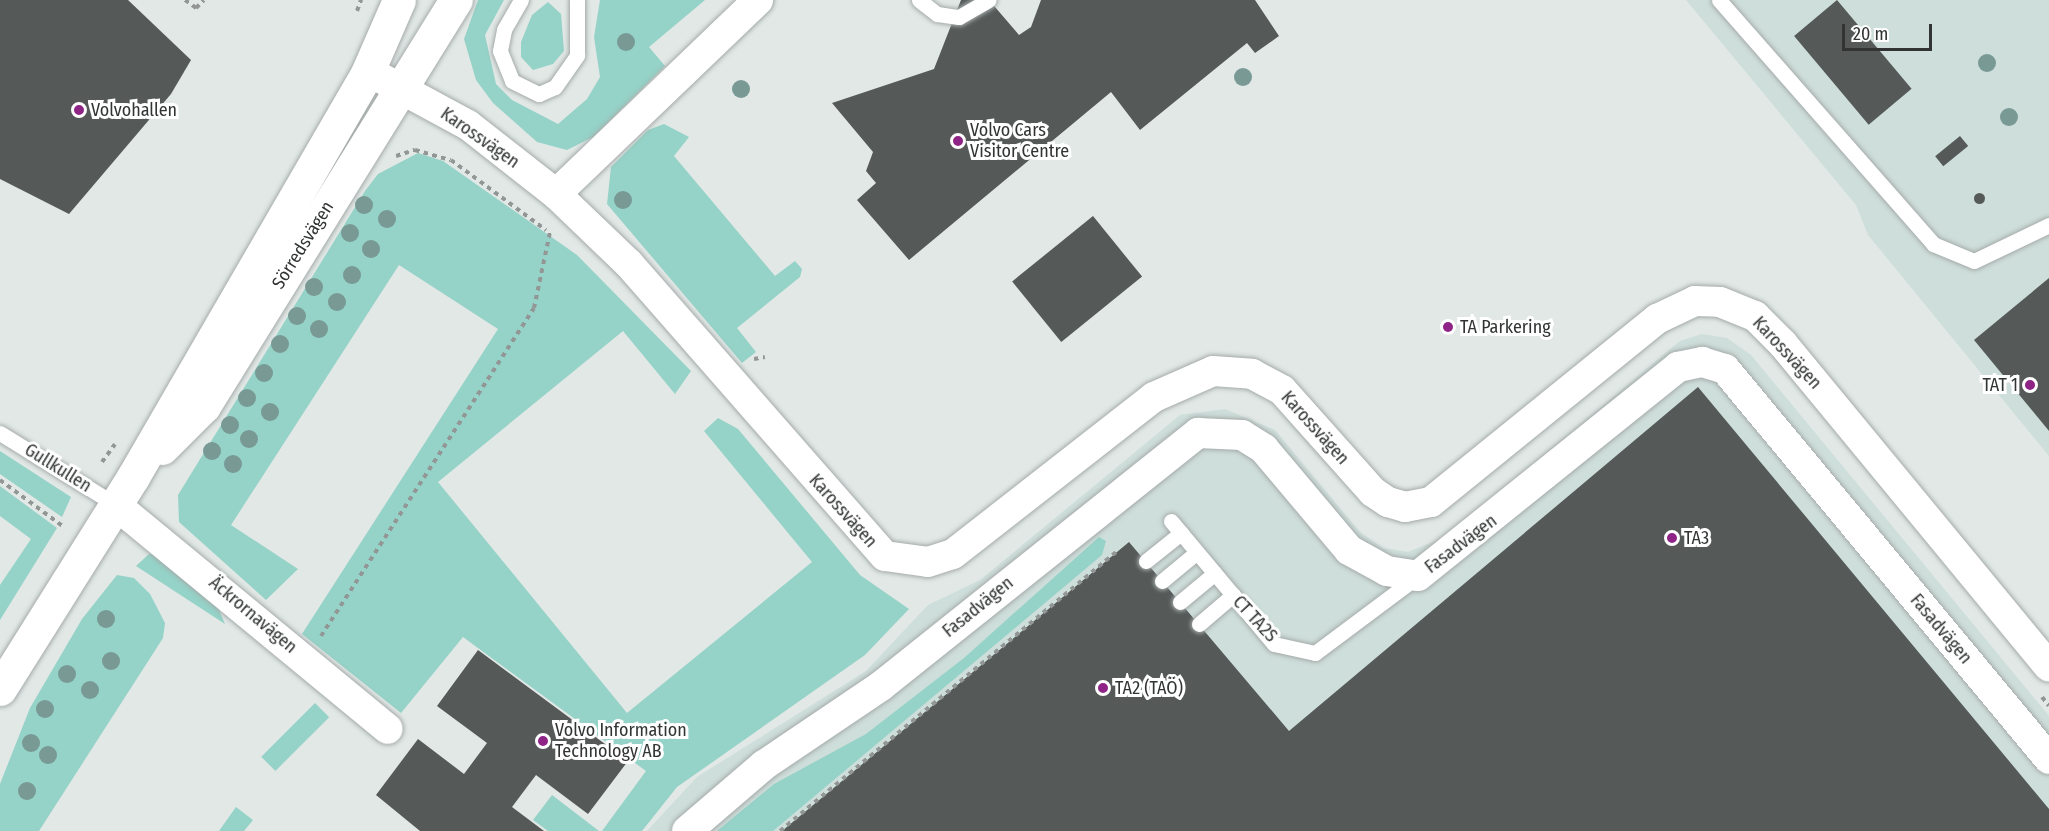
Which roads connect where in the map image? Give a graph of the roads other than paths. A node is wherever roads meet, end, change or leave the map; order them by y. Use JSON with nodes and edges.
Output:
{"nodes":[{"id":1,"x":399,"y":0,"type":"edge"},
{"id":2,"x":456,"y":0,"type":"edge"},
{"id":3,"x":521,"y":0,"type":"edge"},
{"id":4,"x":577,"y":0,"type":"edge"},
{"id":5,"x":758,"y":0,"type":"edge"},
{"id":6,"x":919,"y":0,"type":"edge"},
{"id":7,"x":989,"y":0,"type":"edge"},
{"id":8,"x":1719,"y":0,"type":"edge"},
{"id":9,"x":368,"y":71,"type":"junction"},
{"id":10,"x":400,"y":87,"type":"junction"},
{"id":11,"x":556,"y":194,"type":"junction"},
{"id":12,"x":2049,"y":225,"type":"edge"},
{"id":13,"x":0,"y":433,"type":"edge"},
{"id":14,"x":133,"y":477,"type":"junction"},
{"id":15,"x":116,"y":505,"type":"junction"},
{"id":16,"x":1197,"y":552,"type":"junction"},
{"id":17,"x":1146,"y":561,"type":"dead end"},
{"id":18,"x":1215,"y":573,"type":"junction"},
{"id":19,"x":1419,"y":576,"type":"junction"},
{"id":20,"x":1162,"y":581,"type":"dead end"},
{"id":21,"x":1233,"y":595,"type":"junction"},
{"id":22,"x":1180,"y":602,"type":"dead end"},
{"id":23,"x":1199,"y":624,"type":"dead end"},
{"id":24,"x":2049,"y":668,"type":"edge"},
{"id":25,"x":0,"y":689,"type":"edge"},
{"id":26,"x":388,"y":729,"type":"dead end"},
{"id":27,"x":2049,"y":759,"type":"edge"},
{"id":28,"x":687,"y":831,"type":"edge"}],
"edges":[{"from":1,"to":9,"type":"street","name":"Sörredsvägen"},
{"from":2,"to":10,"type":"street","name":"Sörredsvägen"},
{"from":3,"to":4,"type":"lane"},
{"from":5,"to":11,"type":"street"},
{"from":6,"to":7,"type":"lane"},
{"from":8,"to":12,"type":"lane"},
{"from":9,"to":10,"type":"street","name":"Karossvägen"},
{"from":9,"to":14,"type":"street","name":"Sörredsvägen"},
{"from":10,"to":11,"type":"street","name":"Karossvägen"},
{"from":10,"to":14,"type":"street","name":"Sörredsvägen"},
{"from":11,"to":24,"type":"street","name":"Karossvägen"},
{"from":13,"to":15,"type":"lane","name":"Gullkullen"},
{"from":14,"to":15,"type":"street","name":"Sörredsvägen"},
{"from":15,"to":25,"type":"street","name":"Sörredsvägen"},
{"from":15,"to":26,"type":"street","name":"Äckrornavägen"},
{"from":16,"to":17,"type":"lane","name":"CT TA2S"},
{"from":16,"to":18,"type":"lane","name":"CT TA2S"},
{"from":16,"to":20,"type":"lane"},
{"from":18,"to":21,"type":"lane","name":"CT TA2S"},
{"from":18,"to":22,"type":"lane"},
{"from":19,"to":21,"type":"lane","name":"CT TA2S"},
{"from":19,"to":27,"type":"street","name":"Fasadvägen"},
{"from":19,"to":28,"type":"street","name":"Fasadvägen"},
{"from":21,"to":23,"type":"lane"}]}
